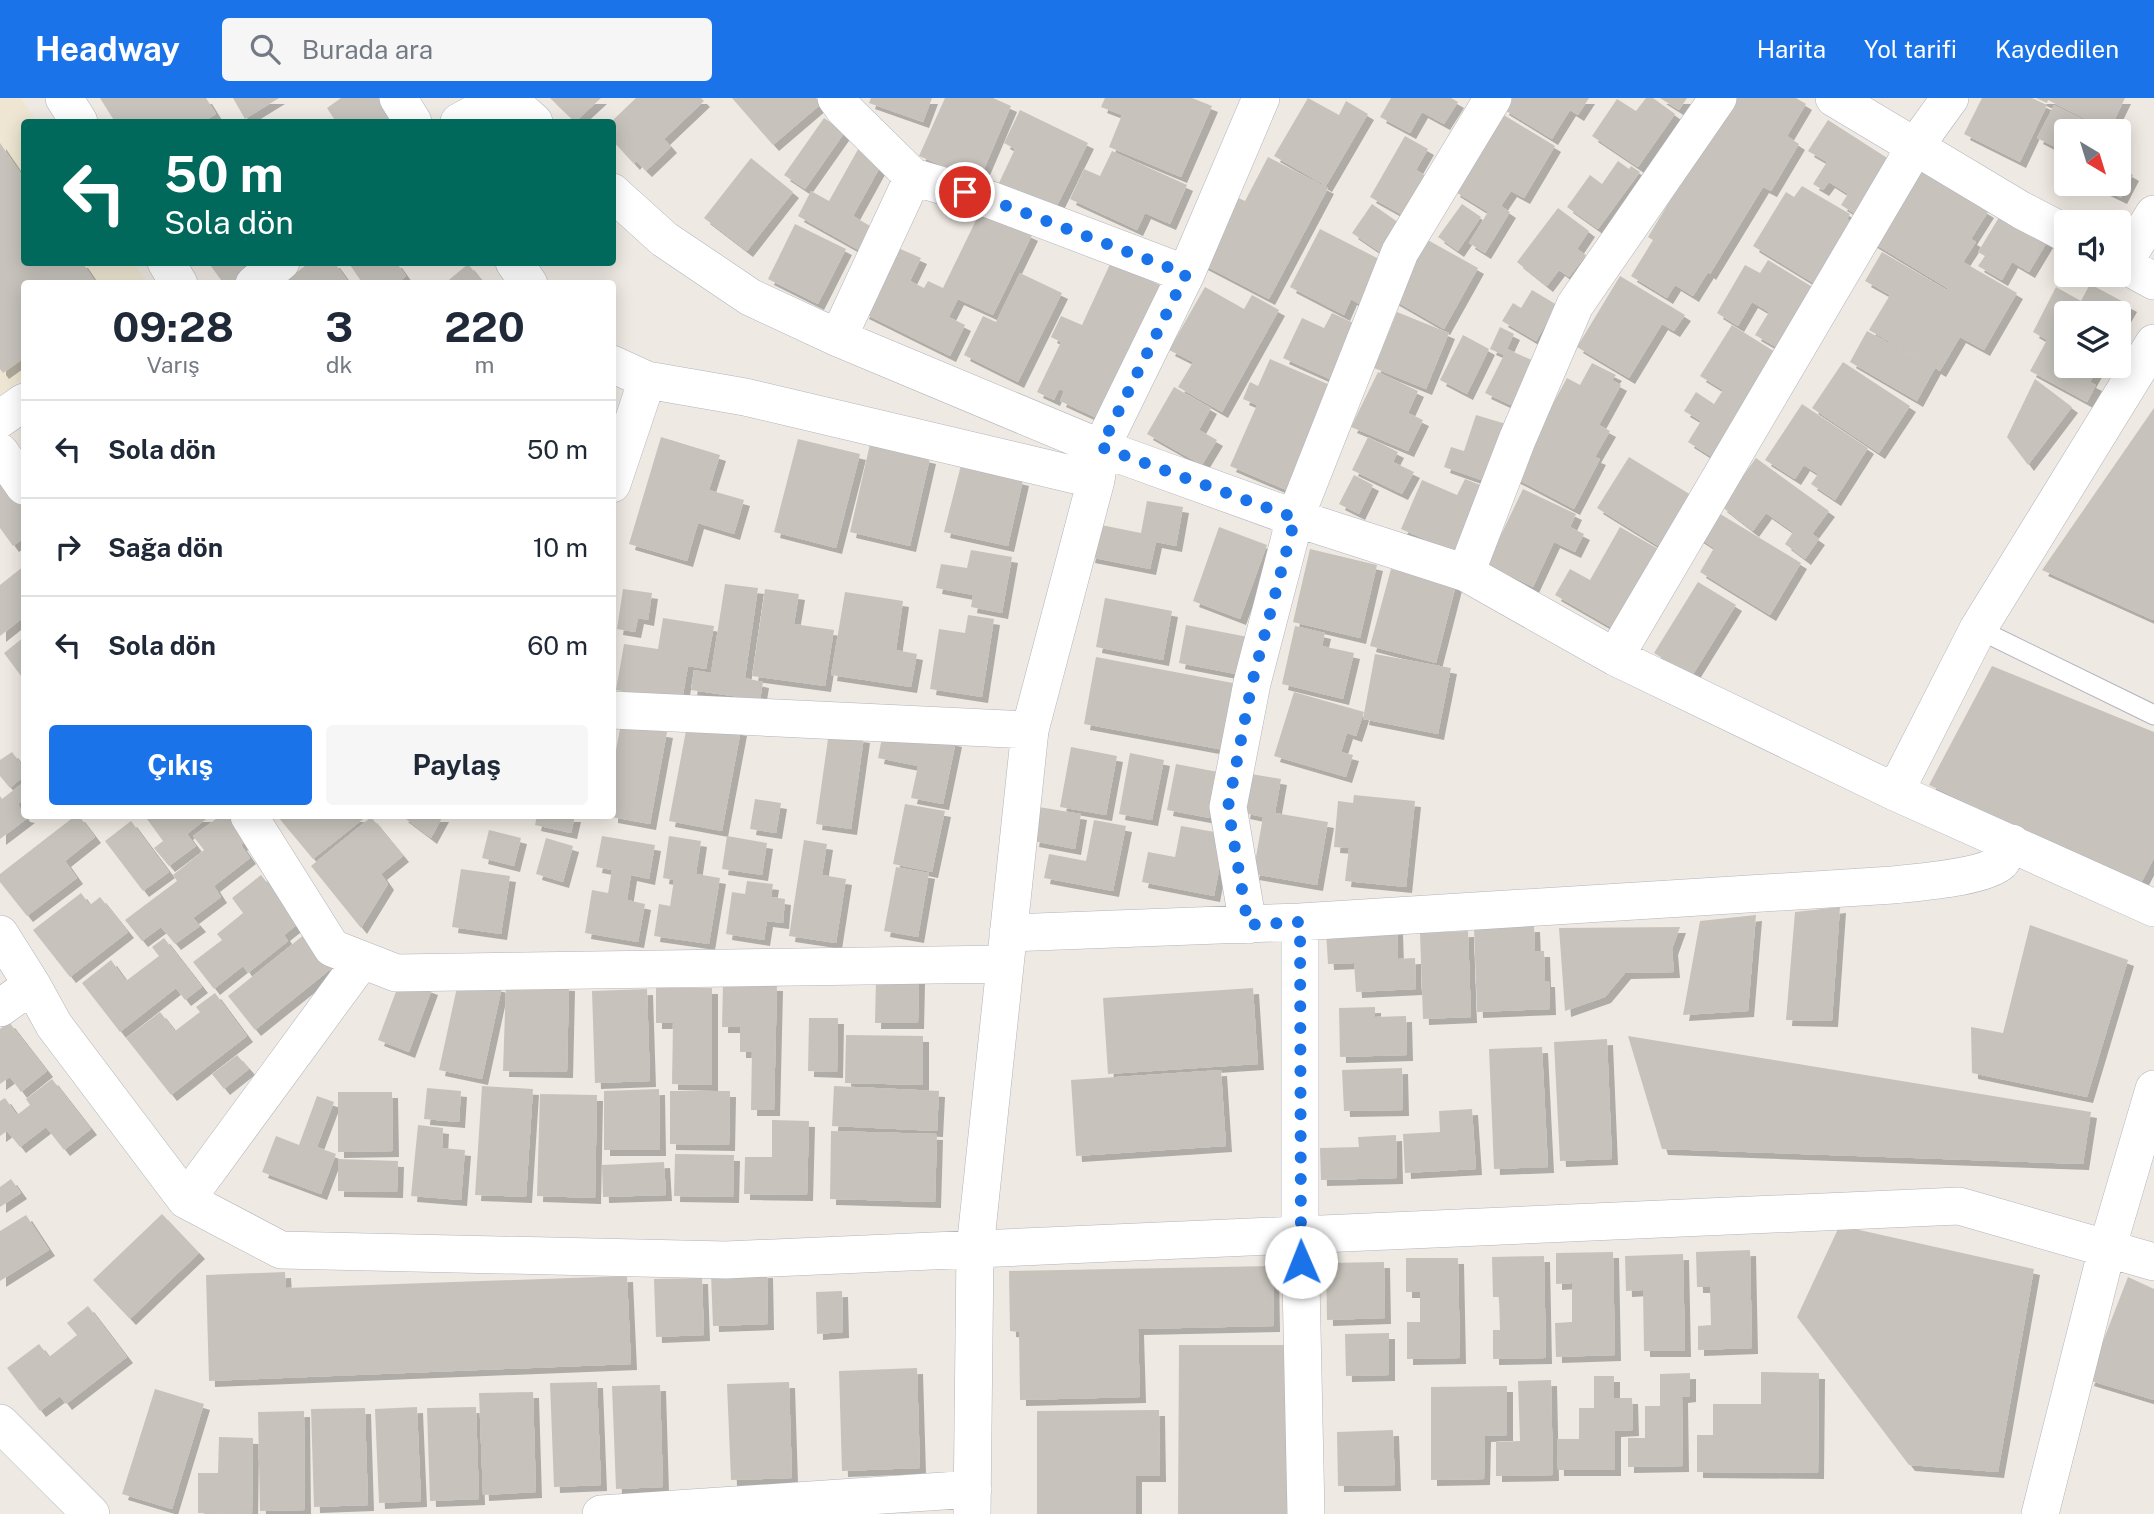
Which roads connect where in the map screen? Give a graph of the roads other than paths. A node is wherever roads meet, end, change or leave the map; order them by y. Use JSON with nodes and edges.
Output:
{"nodes":[{"id":1,"x":64,"y":98,"type":"edge"},
{"id":2,"x":398,"y":98,"type":"edge"},
{"id":3,"x":504,"y":98,"type":"edge"},
{"id":4,"x":836,"y":98,"type":"edge"},
{"id":5,"x":1493,"y":98,"type":"edge"},
{"id":6,"x":1718,"y":98,"type":"edge"},
{"id":7,"x":1834,"y":98,"type":"edge"},
{"id":8,"x":1950,"y":98,"type":"edge"},
{"id":9,"x":1254,"y":100,"type":"edge"},
{"id":10,"x":77,"y":119,"type":"edge"},
{"id":11,"x":411,"y":119,"type":"edge"},
{"id":12,"x":466,"y":119,"type":"edge"},
{"id":13,"x":530,"y":119,"type":"edge"},
{"id":14,"x":1916,"y":145,"type":"junction"},
{"id":15,"x":913,"y":177,"type":"junction"},
{"id":16,"x":616,"y":196,"type":"edge"},
{"id":17,"x":2154,"y":214,"type":"edge"},
{"id":18,"x":2054,"y":227,"type":"edge"},
{"id":19,"x":276,"y":266,"type":"edge"},
{"id":20,"x":2132,"y":269,"type":"edge"},
{"id":21,"x":1186,"y":274,"type":"junction"},
{"id":22,"x":259,"y":280,"type":"edge"},
{"id":23,"x":838,"y":338,"type":"junction"},
{"id":24,"x":2154,"y":343,"type":"edge"},
{"id":25,"x":616,"y":365,"type":"edge"},
{"id":26,"x":647,"y":380,"type":"junction"},
{"id":27,"x":21,"y":404,"type":"edge"},
{"id":28,"x":0,"y":419,"type":"edge"},
{"id":29,"x":0,"y":452,"type":"edge"},
{"id":30,"x":1099,"y":464,"type":"junction"},
{"id":31,"x":616,"y":472,"type":"edge"},
{"id":32,"x":21,"y":482,"type":"edge"},
{"id":33,"x":1295,"y":518,"type":"junction"},
{"id":34,"x":1466,"y":573,"type":"junction"},
{"id":35,"x":1978,"y":629,"type":"junction"},
{"id":36,"x":1615,"y":657,"type":"junction"},
{"id":37,"x":616,"y":710,"type":"edge"},
{"id":38,"x":2154,"y":715,"type":"edge"},
{"id":39,"x":1030,"y":730,"type":"junction"},
{"id":40,"x":1895,"y":792,"type":"junction"},
{"id":41,"x":251,"y":819,"type":"edge"},
{"id":42,"x":2012,"y":843,"type":"junction"},
{"id":43,"x":2154,"y":908,"type":"edge"},
{"id":44,"x":1300,"y":922,"type":"junction"},
{"id":45,"x":1248,"y":925,"type":"junction"},
{"id":46,"x":0,"y":934,"type":"edge"},
{"id":47,"x":1007,"y":949,"type":"junction"},
{"id":48,"x":362,"y":960,"type":"junction"},
{"id":49,"x":32,"y":985,"type":"junction"},
{"id":50,"x":0,"y":1008,"type":"edge"},
{"id":51,"x":2154,"y":1089,"type":"edge"},
{"id":52,"x":186,"y":1200,"type":"junction"},
{"id":53,"x":1300,"y":1234,"type":"junction"},
{"id":54,"x":2107,"y":1249,"type":"junction"},
{"id":55,"x":975,"y":1250,"type":"junction"},
{"id":56,"x":2154,"y":1262,"type":"edge"},
{"id":57,"x":0,"y":1423,"type":"edge"},
{"id":58,"x":973,"y":1502,"type":"edge"},
{"id":59,"x":91,"y":1514,"type":"edge"},
{"id":60,"x":600,"y":1514,"type":"edge"},
{"id":61,"x":1306,"y":1514,"type":"edge"},
{"id":62,"x":2040,"y":1514,"type":"edge"}],
"edges":[{"from":1,"to":10,"type":"street"},
{"from":2,"to":11,"type":"street"},
{"from":3,"to":12,"type":"street"},
{"from":3,"to":13,"type":"street"},
{"from":4,"to":15,"type":"street"},
{"from":5,"to":33,"type":"street"},
{"from":6,"to":34,"type":"street"},
{"from":7,"to":14,"type":"street"},
{"from":8,"to":14,"type":"street"},
{"from":9,"to":21,"type":"street"},
{"from":14,"to":18,"type":"street"},
{"from":14,"to":36,"type":"street"},
{"from":15,"to":21,"type":"street"},
{"from":15,"to":23,"type":"street"},
{"from":16,"to":23,"type":"street"},
{"from":17,"to":20,"type":"street"},
{"from":19,"to":22,"type":"street"},
{"from":21,"to":30,"type":"street"},
{"from":23,"to":30,"type":"street"},
{"from":24,"to":35,"type":"street"},
{"from":25,"to":26,"type":"street"},
{"from":26,"to":30,"type":"street"},
{"from":26,"to":31,"type":"street"},
{"from":27,"to":28,"type":"street"},
{"from":29,"to":32,"type":"street"},
{"from":30,"to":33,"type":"street"},
{"from":30,"to":39,"type":"street"},
{"from":33,"to":34,"type":"street"},
{"from":33,"to":45,"type":"street"},
{"from":34,"to":36,"type":"street"},
{"from":35,"to":38,"type":"lane"},
{"from":35,"to":40,"type":"street"},
{"from":36,"to":40,"type":"street"},
{"from":37,"to":39,"type":"street"},
{"from":39,"to":47,"type":"street"},
{"from":40,"to":42,"type":"street"},
{"from":41,"to":48,"type":"street"},
{"from":42,"to":43,"type":"street"},
{"from":42,"to":44,"type":"street"},
{"from":44,"to":45,"type":"street"},
{"from":44,"to":53,"type":"street"},
{"from":45,"to":47,"type":"street"},
{"from":46,"to":49,"type":"street"},
{"from":47,"to":48,"type":"street"},
{"from":47,"to":55,"type":"street"},
{"from":48,"to":52,"type":"street"},
{"from":49,"to":50,"type":"street"},
{"from":49,"to":52,"type":"street"},
{"from":51,"to":54,"type":"street"},
{"from":52,"to":55,"type":"street"},
{"from":53,"to":54,"type":"street"},
{"from":53,"to":55,"type":"street"},
{"from":53,"to":61,"type":"street"},
{"from":54,"to":56,"type":"street"},
{"from":54,"to":62,"type":"street"},
{"from":55,"to":58,"type":"street"},
{"from":57,"to":59,"type":"street"},
{"from":58,"to":60,"type":"street"}]}
